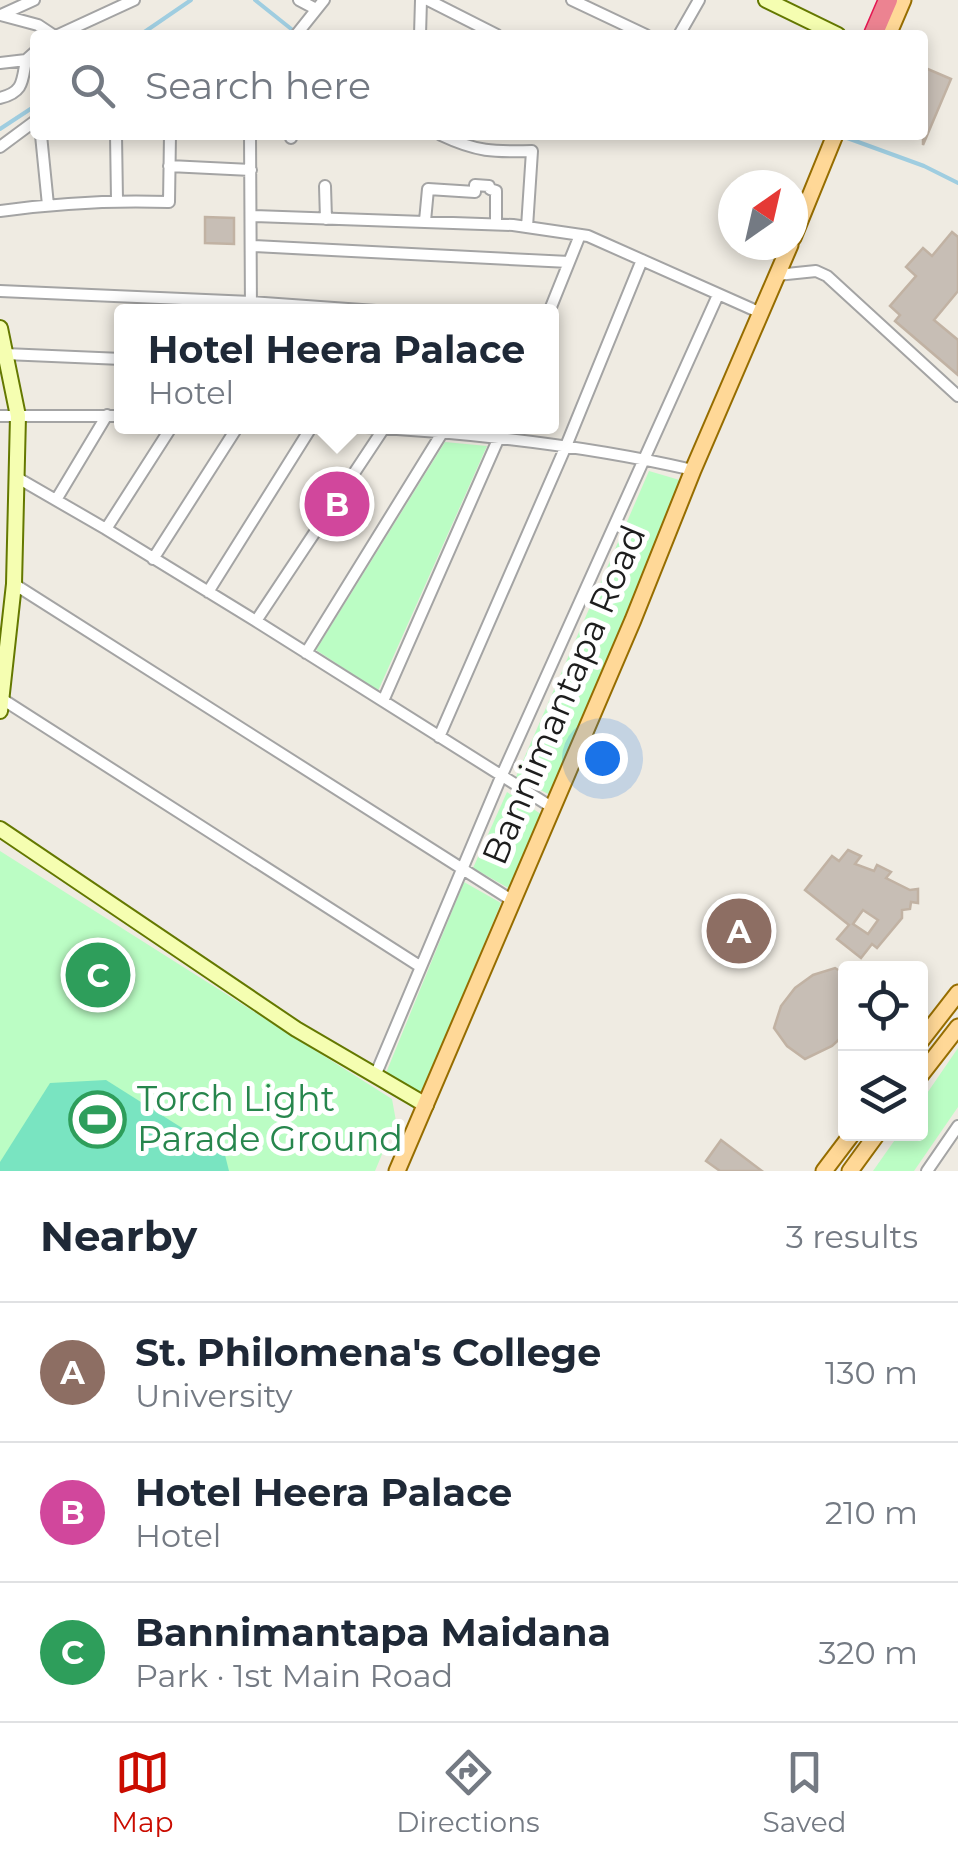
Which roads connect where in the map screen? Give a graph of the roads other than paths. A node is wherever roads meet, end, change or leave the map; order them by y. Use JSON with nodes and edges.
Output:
{"nodes":[{"id":1,"x":34,"y":0,"type":"edge"},
{"id":2,"x":134,"y":0,"type":"edge"},
{"id":3,"x":299,"y":0,"type":"edge"},
{"id":4,"x":424,"y":0,"type":"edge"},
{"id":5,"x":572,"y":0,"type":"edge"},
{"id":6,"x":699,"y":0,"type":"edge"},
{"id":7,"x":766,"y":0,"type":"edge"},
{"id":8,"x":888,"y":0,"type":"edge"},
{"id":9,"x":904,"y":0,"type":"edge"},
{"id":10,"x":320,"y":4,"type":"edge"},
{"id":11,"x":0,"y":15,"type":"edge"},
{"id":12,"x":46,"y":30,"type":"edge"},
{"id":13,"x":66,"y":30,"type":"edge"},
{"id":14,"x":300,"y":30,"type":"edge"},
{"id":15,"x":421,"y":30,"type":"edge"},
{"id":16,"x":487,"y":30,"type":"edge"},
{"id":17,"x":635,"y":30,"type":"edge"},
{"id":18,"x":682,"y":30,"type":"edge"},
{"id":19,"x":828,"y":30,"type":"edge"},
{"id":20,"x":875,"y":30,"type":"edge"},
{"id":21,"x":890,"y":30,"type":"edge"},
{"id":22,"x":30,"y":56,"type":"edge"},
{"id":23,"x":0,"y":63,"type":"edge"},
{"id":24,"x":0,"y":98,"type":"edge"},
{"id":25,"x":30,"y":125,"type":"edge"},
{"id":26,"x":42,"y":140,"type":"edge"},
{"id":27,"x":116,"y":140,"type":"edge"},
{"id":28,"x":170,"y":140,"type":"edge"},
{"id":29,"x":250,"y":140,"type":"edge"},
{"id":30,"x":452,"y":140,"type":"edge"},
{"id":31,"x":834,"y":140,"type":"edge"},
{"id":32,"x":0,"y":148,"type":"edge"},
{"id":33,"x":169,"y":166,"type":"junction"},
{"id":34,"x":250,"y":170,"type":"junction"},
{"id":35,"x":325,"y":186,"type":"dead end"},
{"id":36,"x":117,"y":200,"type":"junction"},
{"id":37,"x":808,"y":203,"type":"edge"},
{"id":38,"x":48,"y":205,"type":"junction"},
{"id":39,"x":0,"y":211,"type":"edge"},
{"id":40,"x":251,"y":216,"type":"junction"},
{"id":41,"x":326,"y":220,"type":"junction"},
{"id":42,"x":426,"y":222,"type":"junction"},
{"id":43,"x":496,"y":224,"type":"junction"},
{"id":44,"x":526,"y":227,"type":"junction"},
{"id":45,"x":580,"y":235,"type":"junction"},
{"id":46,"x":252,"y":246,"type":"junction"},
{"id":47,"x":642,"y":260,"type":"junction"},
{"id":48,"x":784,"y":260,"type":"edge"},
{"id":49,"x":569,"y":262,"type":"junction"},
{"id":50,"x":778,"y":275,"type":"junction"},
{"id":51,"x":0,"y":291,"type":"edge"},
{"id":52,"x":718,"y":295,"type":"junction"},
{"id":53,"x":204,"y":304,"type":"edge"},
{"id":54,"x":251,"y":304,"type":"edge"},
{"id":55,"x":553,"y":304,"type":"edge"},
{"id":56,"x":761,"y":313,"type":"junction"},
{"id":57,"x":0,"y":328,"type":"edge"},
{"id":58,"x":5,"y":354,"type":"junction"},
{"id":59,"x":114,"y":360,"type":"edge"},
{"id":60,"x":958,"y":396,"type":"edge"},
{"id":61,"x":106,"y":415,"type":"junction"},
{"id":62,"x":0,"y":416,"type":"edge"},
{"id":63,"x":18,"y":416,"type":"junction"},
{"id":64,"x":114,"y":416,"type":"edge"},
{"id":65,"x":167,"y":434,"type":"edge"},
{"id":66,"x":233,"y":434,"type":"edge"},
{"id":67,"x":307,"y":434,"type":"edge"},
{"id":68,"x":380,"y":434,"type":"edge"},
{"id":69,"x":441,"y":434,"type":"edge"},
{"id":70,"x":501,"y":434,"type":"edge"},
{"id":71,"x":511,"y":434,"type":"edge"},
{"id":72,"x":566,"y":446,"type":"junction"},
{"id":73,"x":644,"y":459,"type":"junction"},
{"id":74,"x":693,"y":470,"type":"junction"},
{"id":75,"x":16,"y":477,"type":"junction"},
{"id":76,"x":56,"y":500,"type":"junction"},
{"id":77,"x":106,"y":529,"type":"junction"},
{"id":78,"x":153,"y":559,"type":"junction"},
{"id":79,"x":14,"y":584,"type":"junction"},
{"id":80,"x":208,"y":592,"type":"junction"},
{"id":81,"x":256,"y":621,"type":"junction"},
{"id":82,"x":306,"y":652,"type":"junction"},
{"id":83,"x":383,"y":701,"type":"junction"},
{"id":84,"x":1,"y":705,"type":"edge"},
{"id":85,"x":440,"y":736,"type":"junction"},
{"id":86,"x":501,"y":778,"type":"junction"},
{"id":87,"x":552,"y":808,"type":"junction"},
{"id":88,"x":0,"y":829,"type":"edge"},
{"id":89,"x":462,"y":870,"type":"junction"},
{"id":90,"x":513,"y":901,"type":"junction"},
{"id":91,"x":421,"y":967,"type":"junction"},
{"id":92,"x":956,"y":1000,"type":"edge"},
{"id":93,"x":958,"y":1027,"type":"edge"},
{"id":94,"x":928,"y":1033,"type":"edge"},
{"id":95,"x":928,"y":1066,"type":"edge"},
{"id":96,"x":375,"y":1076,"type":"junction"},
{"id":97,"x":426,"y":1105,"type":"junction"},
{"id":98,"x":958,"y":1126,"type":"edge"},
{"id":99,"x":847,"y":1141,"type":"edge"},
{"id":100,"x":872,"y":1141,"type":"edge"},
{"id":101,"x":398,"y":1171,"type":"edge"},
{"id":102,"x":824,"y":1171,"type":"edge"},
{"id":103,"x":850,"y":1171,"type":"edge"},
{"id":104,"x":927,"y":1171,"type":"edge"}],
"edges":[{"from":1,"to":11,"type":"street"},
{"from":2,"to":13,"type":"street"},
{"from":3,"to":10,"type":"street"},
{"from":4,"to":15,"type":"street"},
{"from":4,"to":16,"type":"street"},
{"from":5,"to":17,"type":"street"},
{"from":6,"to":18,"type":"street"},
{"from":7,"to":19,"type":"street"},
{"from":8,"to":20,"type":"highway"},
{"from":9,"to":21,"type":"main road"},
{"from":10,"to":14,"type":"street"},
{"from":11,"to":12,"type":"street"},
{"from":22,"to":23,"type":"street"},
{"from":22,"to":24,"type":"street"},
{"from":25,"to":32,"type":"street"},
{"from":26,"to":38,"type":"street"},
{"from":27,"to":36,"type":"street"},
{"from":28,"to":33,"type":"street"},
{"from":29,"to":34,"type":"street"},
{"from":30,"to":44,"type":"street"},
{"from":31,"to":37,"type":"main road"},
{"from":33,"to":34,"type":"street"},
{"from":33,"to":36,"type":"street"},
{"from":34,"to":40,"type":"street"},
{"from":35,"to":41,"type":"street"},
{"from":36,"to":38,"type":"street"},
{"from":38,"to":39,"type":"street"},
{"from":40,"to":41,"type":"street"},
{"from":40,"to":46,"type":"street"},
{"from":41,"to":42,"type":"street"},
{"from":42,"to":43,"type":"street"},
{"from":42,"to":43,"type":"street"},
{"from":43,"to":44,"type":"street"},
{"from":44,"to":45,"type":"street"},
{"from":45,"to":47,"type":"street"},
{"from":45,"to":49,"type":"street"},
{"from":46,"to":49,"type":"street"},
{"from":46,"to":54,"type":"street"},
{"from":47,"to":52,"type":"street"},
{"from":47,"to":72,"type":"street"},
{"from":48,"to":50,"type":"main road","name":"Bannimantapa Road"},
{"from":49,"to":55,"type":"street"},
{"from":50,"to":56,"type":"main road","name":"Bannimantapa Road"},
{"from":50,"to":60,"type":"street"},
{"from":51,"to":53,"type":"street"},
{"from":52,"to":56,"type":"street"},
{"from":52,"to":73,"type":"street"},
{"from":56,"to":74,"type":"main road","name":"Bannimantapa Road"},
{"from":57,"to":58,"type":"street"},
{"from":58,"to":59,"type":"street"},
{"from":58,"to":63,"type":"street"},
{"from":61,"to":63,"type":"street"},
{"from":61,"to":64,"type":"street"},
{"from":61,"to":76,"type":"street"},
{"from":62,"to":63,"type":"street"},
{"from":63,"to":75,"type":"street"},
{"from":65,"to":77,"type":"street"},
{"from":66,"to":78,"type":"street"},
{"from":67,"to":80,"type":"street"},
{"from":68,"to":81,"type":"street"},
{"from":69,"to":82,"type":"street"},
{"from":70,"to":83,"type":"street"},
{"from":71,"to":72,"type":"street"},
{"from":72,"to":73,"type":"street"},
{"from":72,"to":85,"type":"street"},
{"from":73,"to":74,"type":"street"},
{"from":73,"to":86,"type":"street"},
{"from":74,"to":87,"type":"main road","name":"Bannimantapa Road"},
{"from":75,"to":76,"type":"street"},
{"from":75,"to":79,"type":"street"},
{"from":76,"to":77,"type":"street"},
{"from":77,"to":78,"type":"street"},
{"from":78,"to":80,"type":"street"},
{"from":79,"to":84,"type":"street"},
{"from":79,"to":89,"type":"street"},
{"from":80,"to":81,"type":"street"},
{"from":81,"to":82,"type":"street"},
{"from":82,"to":83,"type":"street"},
{"from":83,"to":85,"type":"street"},
{"from":84,"to":91,"type":"street"},
{"from":85,"to":86,"type":"street"},
{"from":86,"to":87,"type":"street"},
{"from":86,"to":89,"type":"street"},
{"from":87,"to":90,"type":"main road","name":"Bannimantapa Road"},
{"from":88,"to":96,"type":"street"},
{"from":89,"to":90,"type":"street"},
{"from":89,"to":91,"type":"street"},
{"from":90,"to":97,"type":"main road","name":"Bannimantapa Road"},
{"from":91,"to":96,"type":"street"},
{"from":92,"to":94,"type":"main road"},
{"from":93,"to":95,"type":"main road"},
{"from":96,"to":97,"type":"street"},
{"from":97,"to":101,"type":"main road","name":"Bannimantapa Road"},
{"from":98,"to":104,"type":"street"},
{"from":99,"to":102,"type":"main road"},
{"from":100,"to":103,"type":"main road"}]}
